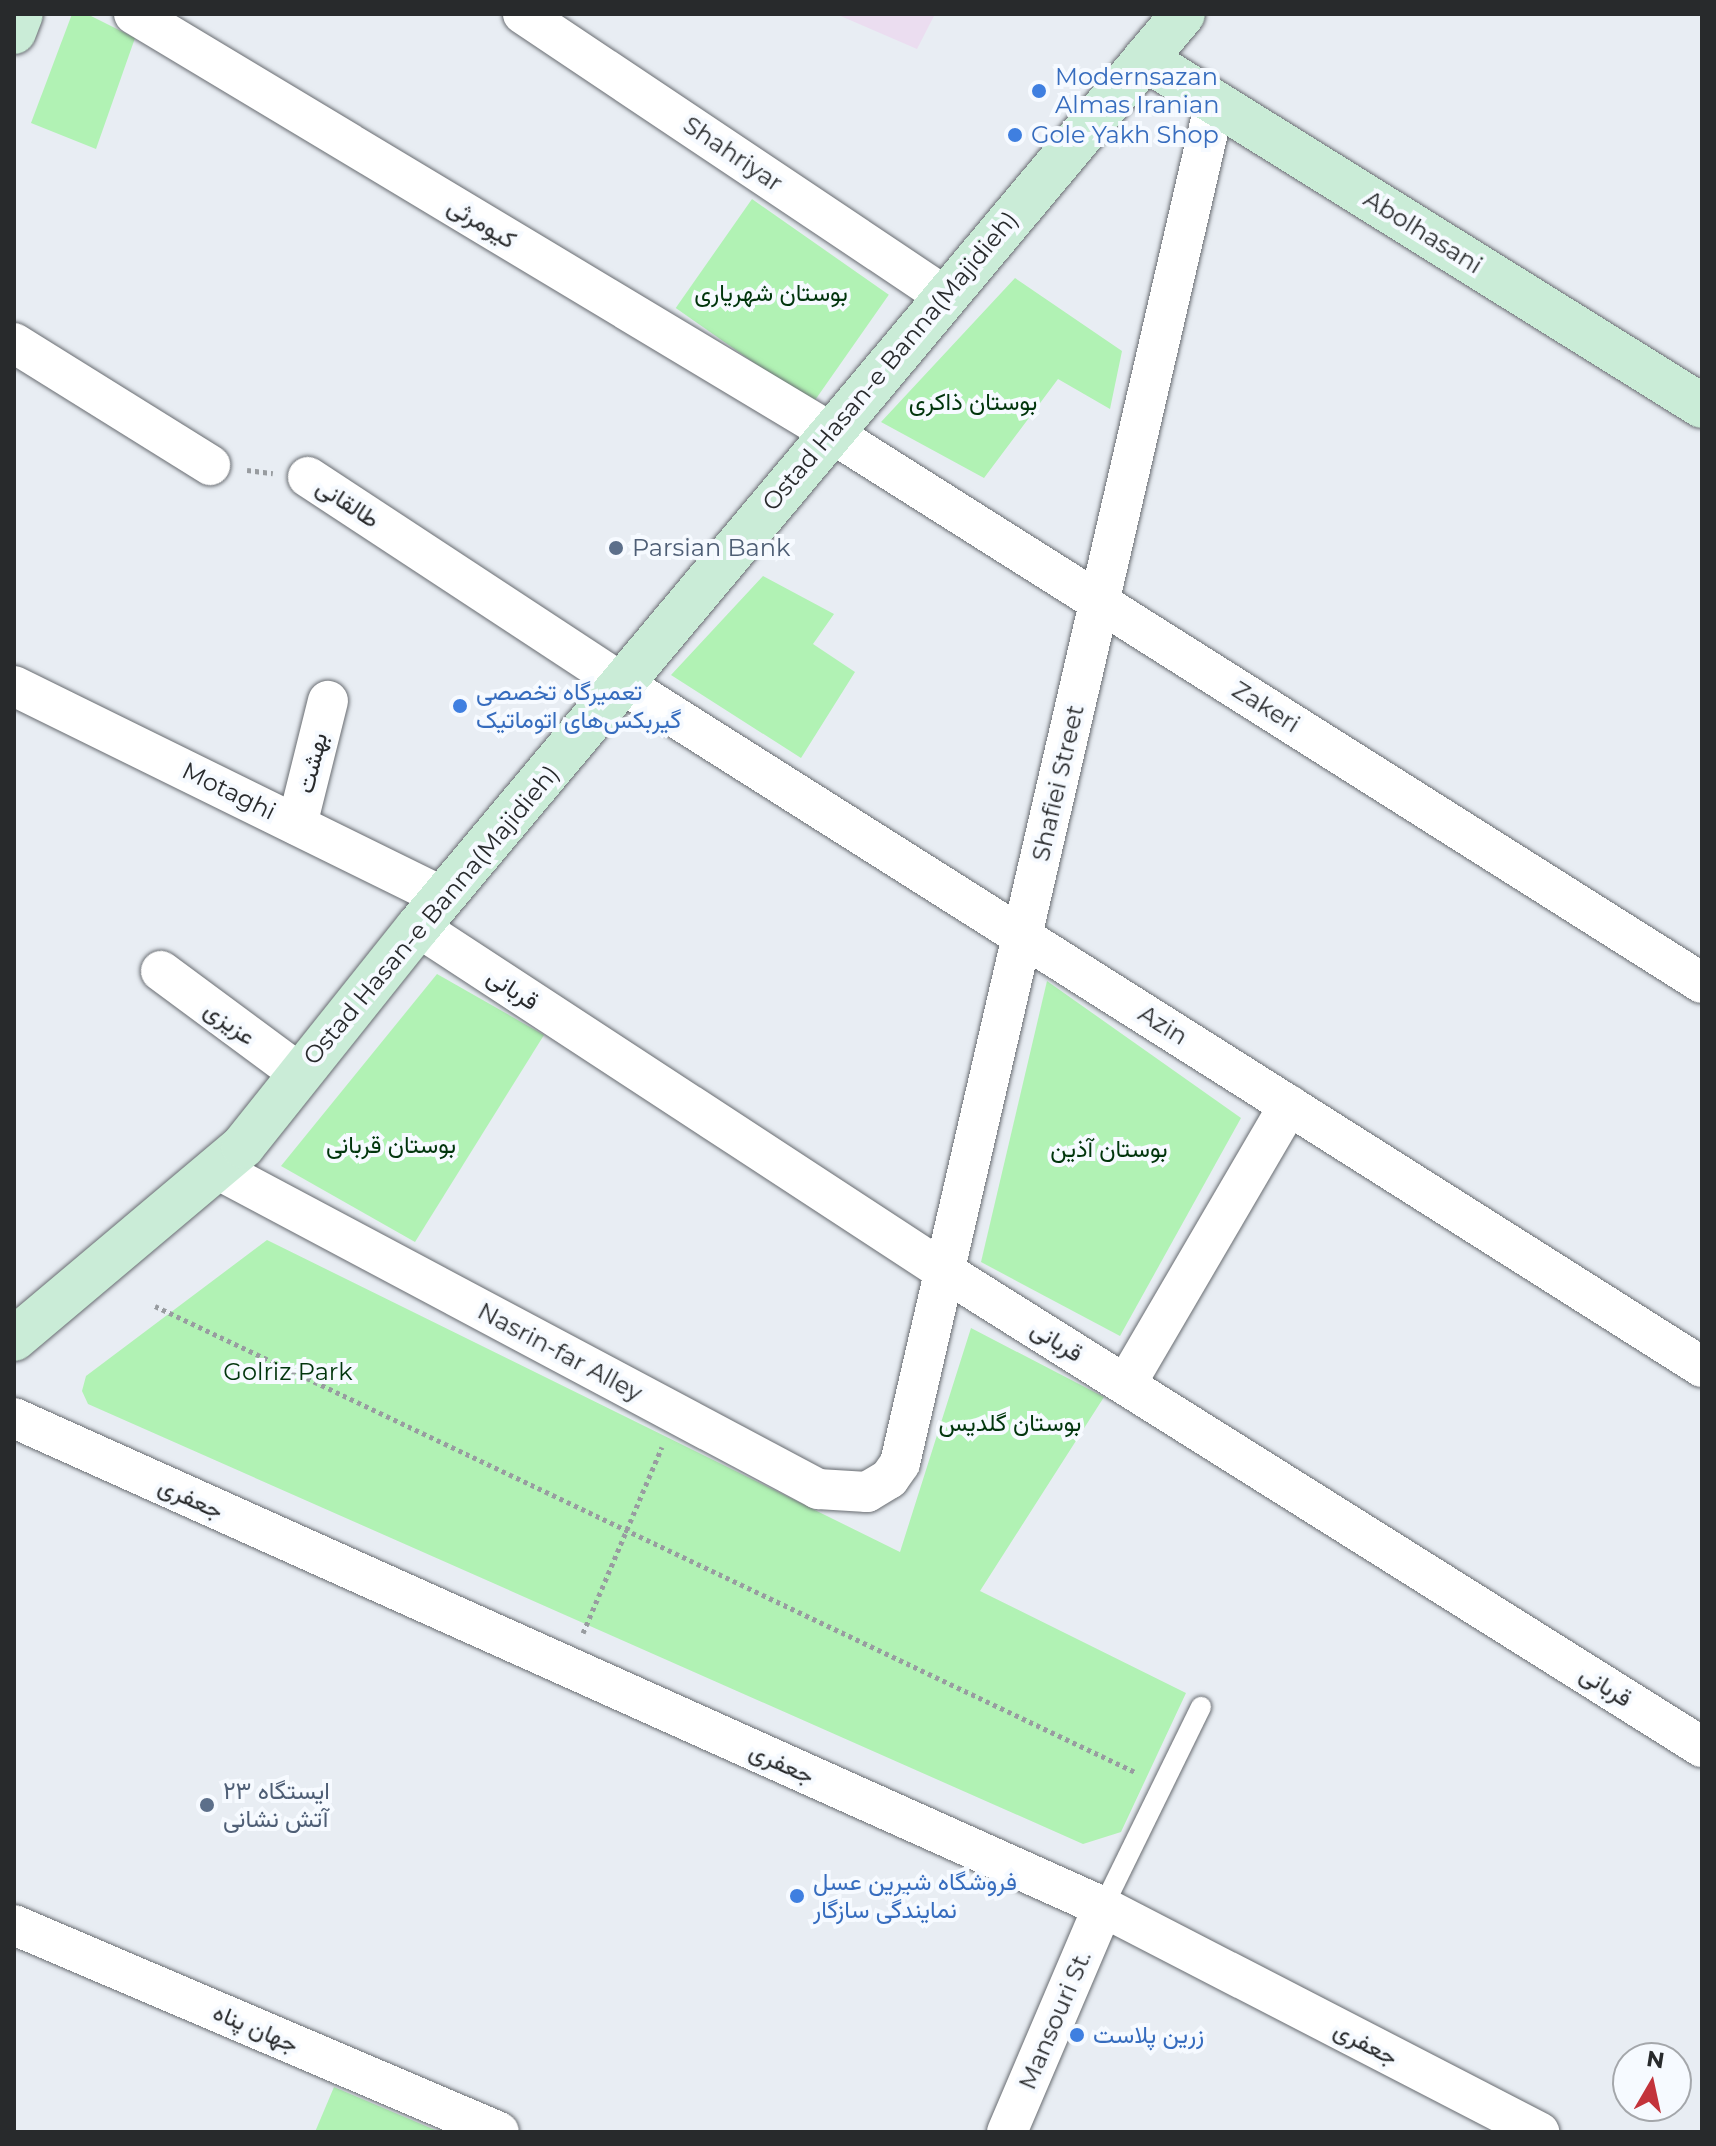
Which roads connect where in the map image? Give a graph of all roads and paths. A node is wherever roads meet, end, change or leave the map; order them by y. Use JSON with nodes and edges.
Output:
{"nodes":[{"id":1,"x":21,"y":14,"type":"edge"},
{"id":2,"x":134,"y":14,"type":"edge"},
{"id":3,"x":523,"y":14,"type":"edge"},
{"id":4,"x":1183,"y":14,"type":"edge"},
{"id":5,"x":14,"y":32,"type":"edge"},
{"id":6,"x":1145,"y":59,"type":"junction"},
{"id":7,"x":1215,"y":102,"type":"junction"},
{"id":8,"x":943,"y":295,"type":"junction"},
{"id":9,"x":14,"y":343,"type":"edge"},
{"id":10,"x":1702,"y":406,"type":"edge"},
{"id":11,"x":830,"y":432,"type":"junction"},
{"id":12,"x":210,"y":465,"type":"joint"},
{"id":13,"x":308,"y":477,"type":"joint"},
{"id":14,"x":1099,"y":601,"type":"junction"},
{"id":15,"x":623,"y":684,"type":"junction"},
{"id":16,"x":14,"y":686,"type":"edge"},
{"id":17,"x":328,"y":701,"type":"dead end"},
{"id":18,"x":297,"y":825,"type":"junction"},
{"id":19,"x":430,"y":912,"type":"junction"},
{"id":20,"x":1023,"y":937,"type":"junction"},
{"id":21,"x":161,"y":971,"type":"dead end"},
{"id":22,"x":1702,"y":983,"type":"edge"},
{"id":23,"x":300,"y":1074,"type":"junction"},
{"id":24,"x":1289,"y":1105,"type":"junction"},
{"id":25,"x":219,"y":1170,"type":"junction"},
{"id":26,"x":944,"y":1271,"type":"junction"},
{"id":27,"x":155,"y":1306,"type":"dead end"},
{"id":28,"x":18,"y":1330,"type":"edge"},
{"id":29,"x":1702,"y":1367,"type":"edge"},
{"id":30,"x":1126,"y":1384,"type":"junction"},
{"id":31,"x":676,"y":1413,"type":"junction"},
{"id":32,"x":14,"y":1418,"type":"edge"},
{"id":33,"x":900,"y":1463,"type":"joint"},
{"id":34,"x":626,"y":1531,"type":"junction"},
{"id":35,"x":569,"y":1667,"type":"junction"},
{"id":36,"x":1201,"y":1707,"type":"dead end"},
{"id":37,"x":1702,"y":1747,"type":"edge"},
{"id":38,"x":1163,"y":1786,"type":"junction"},
{"id":39,"x":1103,"y":1907,"type":"junction"},
{"id":40,"x":14,"y":1925,"type":"edge"},
{"id":41,"x":499,"y":2132,"type":"edge"},
{"id":42,"x":1007,"y":2132,"type":"edge"},
{"id":43,"x":1539,"y":2132,"type":"edge"}],
"edges":[{"from":1,"to":5,"type":"main road"},
{"from":2,"to":11,"type":"street","name":"کیومرثی"},
{"from":3,"to":8,"type":"street","name":"Shahriyar"},
{"from":4,"to":6,"type":"main road","name":"Ostad Hasan-e Banna(Majidieh)"},
{"from":6,"to":7,"type":"main road","name":"Abolhasani"},
{"from":6,"to":8,"type":"main road","name":"Ostad Hasan-e Banna(Majidieh)"},
{"from":7,"to":10,"type":"main road","name":"Abolhasani"},
{"from":7,"to":14,"type":"street","name":"Shafiei Street"},
{"from":8,"to":11,"type":"main road","name":"Ostad Hasan-e Banna(Majidieh)"},
{"from":9,"to":12,"type":"street"},
{"from":11,"to":14,"type":"street","name":"Zakeri"},
{"from":11,"to":15,"type":"main road","name":"Ostad Hasan-e Banna(Majidieh)"},
{"from":12,"to":13,"type":"path","name":"طالقانی"},
{"from":13,"to":15,"type":"street","name":"طالقانی"},
{"from":14,"to":20,"type":"street","name":"Shafiei Street"},
{"from":14,"to":22,"type":"street","name":"Zakeri"},
{"from":15,"to":19,"type":"main road","name":"Ostad Hasan-e Banna(Majidieh)"},
{"from":15,"to":20,"type":"street","name":"Azin"},
{"from":16,"to":18,"type":"street","name":"Motaghi"},
{"from":17,"to":18,"type":"street","name":"بهشت"},
{"from":18,"to":19,"type":"street","name":"Motaghi"},
{"from":19,"to":23,"type":"main road","name":"Ostad Hasan-e Banna(Majidieh)"},
{"from":19,"to":26,"type":"street","name":"قربانی"},
{"from":20,"to":24,"type":"street","name":"Azin"},
{"from":20,"to":26,"type":"street","name":"Shafiei Street"},
{"from":21,"to":23,"type":"street","name":"عزیزی"},
{"from":23,"to":25,"type":"main road","name":"Ostad Hasan-e Banna(Majidieh)"},
{"from":24,"to":29,"type":"street","name":"Azin"},
{"from":24,"to":30,"type":"street"},
{"from":25,"to":28,"type":"main road","name":"Ostad Hasan-e Banna(Majidieh)"},
{"from":25,"to":31,"type":"street","name":"Nasrin-far Alley"},
{"from":26,"to":30,"type":"street","name":"قربانی"},
{"from":26,"to":33,"type":"street","name":"Shafiei Street"},
{"from":27,"to":34,"type":"path"},
{"from":30,"to":37,"type":"street","name":"قربانی"},
{"from":31,"to":33,"type":"street","name":"Nasrin-far Alley"},
{"from":31,"to":34,"type":"path"},
{"from":32,"to":35,"type":"street","name":"جعفری"},
{"from":34,"to":35,"type":"path"},
{"from":34,"to":38,"type":"path"},
{"from":35,"to":39,"type":"street","name":"جعفری"},
{"from":36,"to":38,"type":"lane"},
{"from":38,"to":39,"type":"lane"},
{"from":39,"to":42,"type":"street","name":"Mansouri St."},
{"from":39,"to":43,"type":"street","name":"جعفری"},
{"from":40,"to":41,"type":"street","name":"جهان پناه"}]}
